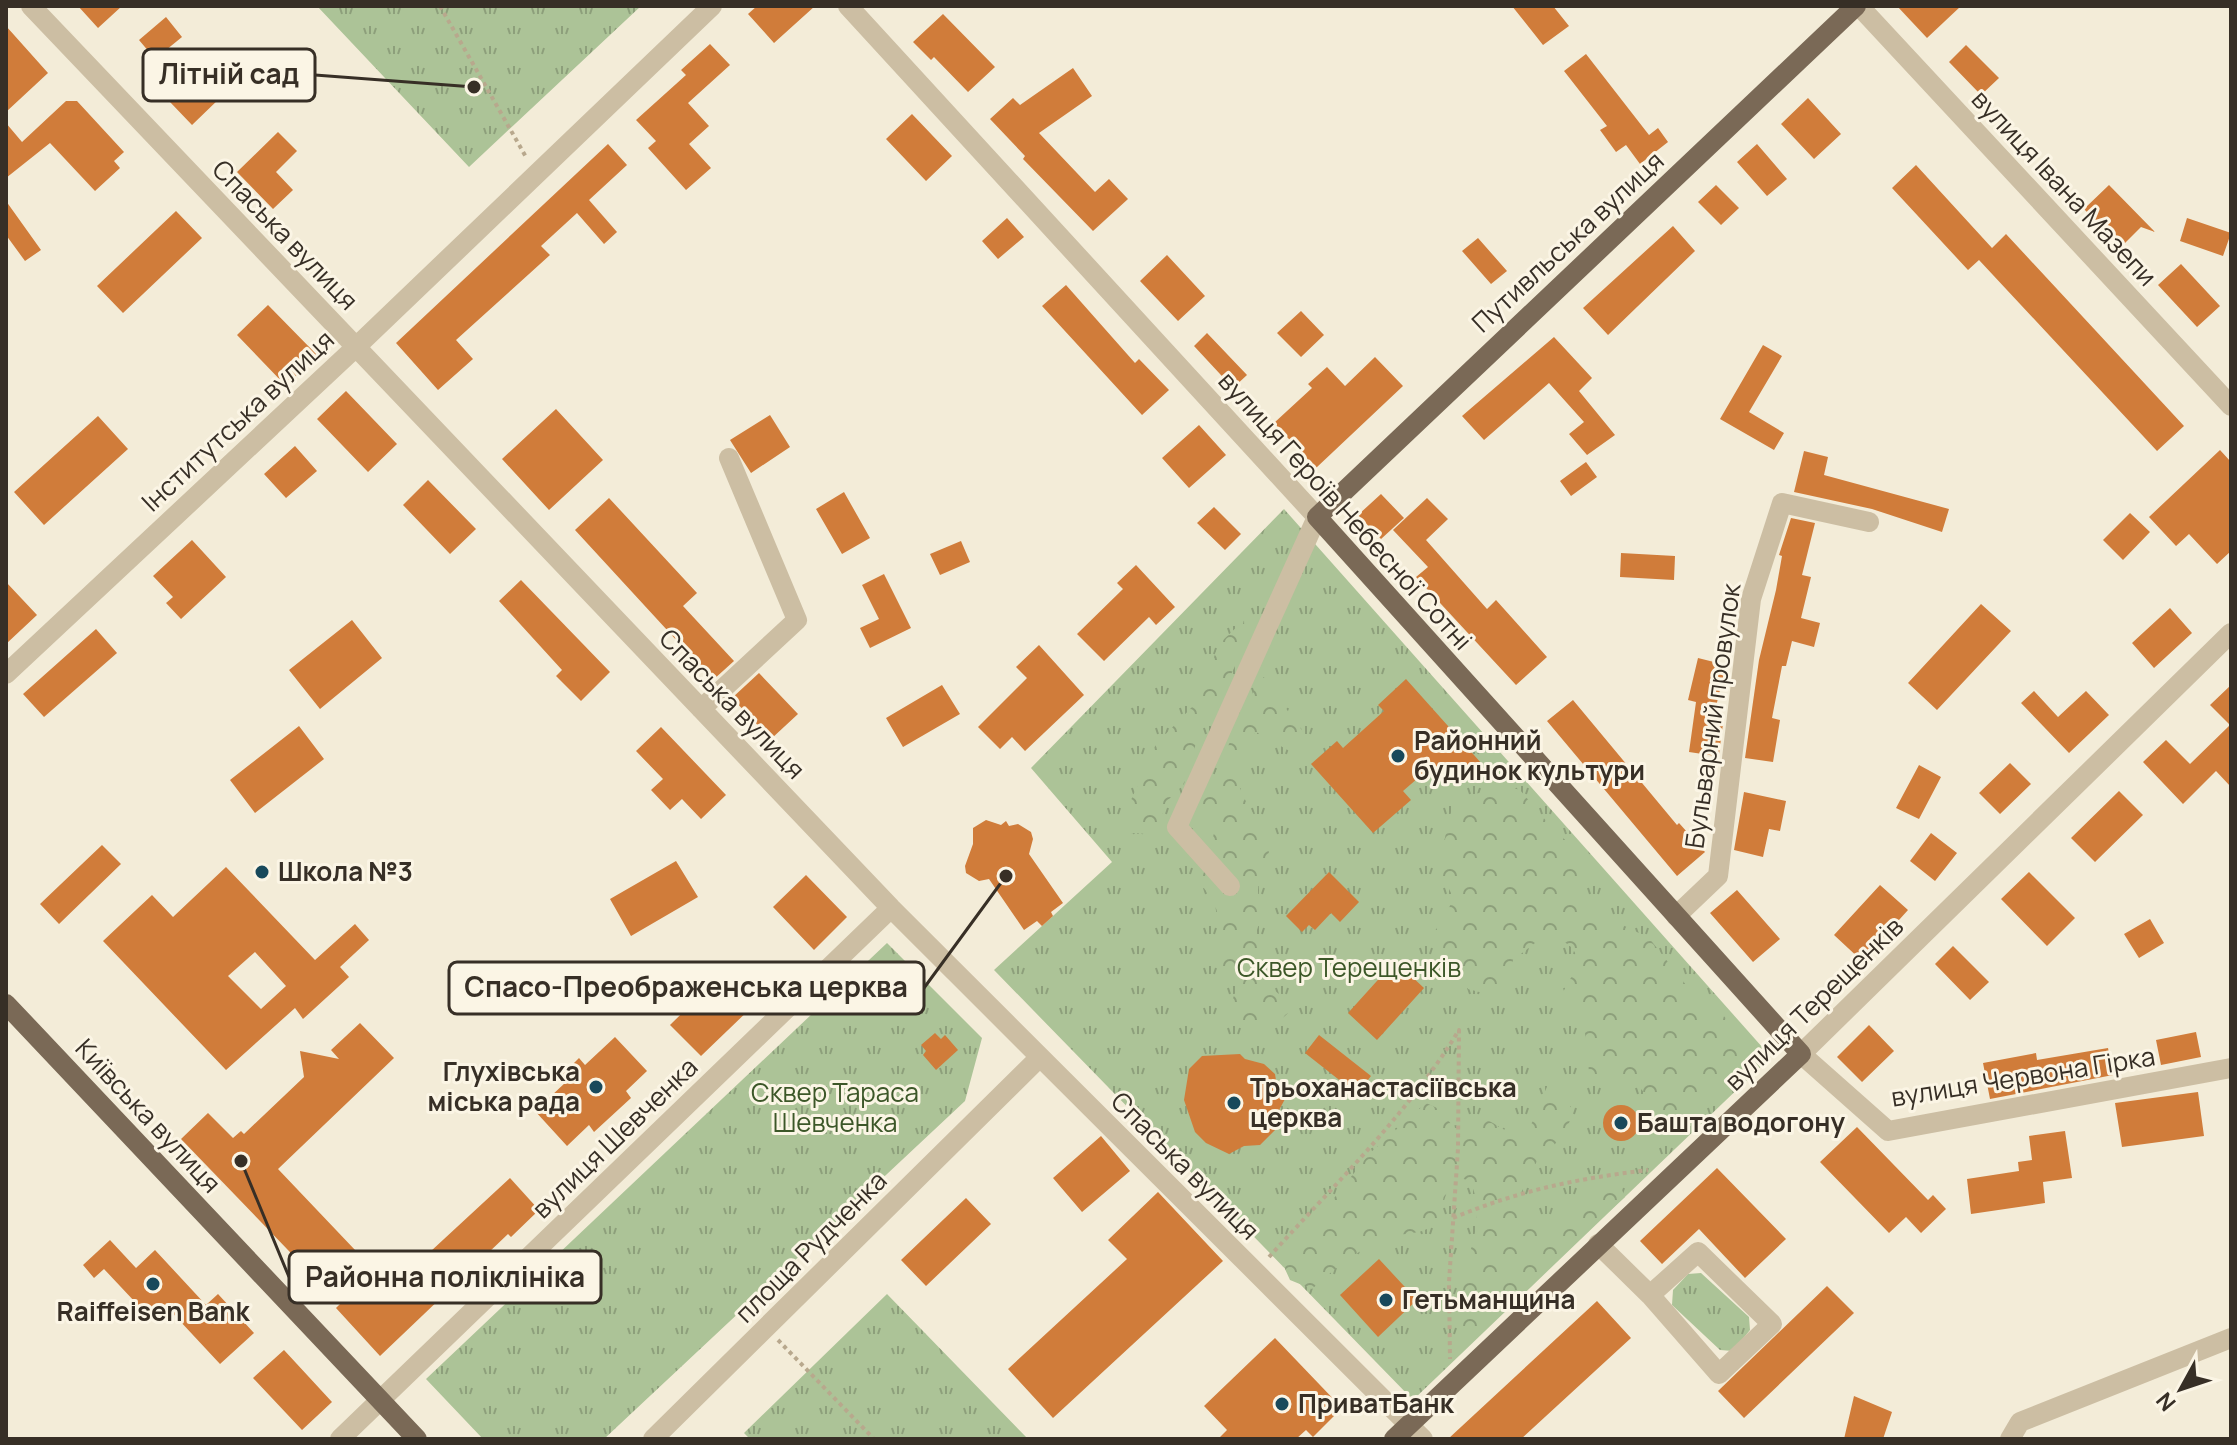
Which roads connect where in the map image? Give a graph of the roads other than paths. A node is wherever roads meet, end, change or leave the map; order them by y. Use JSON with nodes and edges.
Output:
{"nodes":[{"id":1,"x":31,"y":6,"type":"edge"},
{"id":2,"x":712,"y":6,"type":"edge"},
{"id":3,"x":848,"y":6,"type":"edge"},
{"id":4,"x":1858,"y":6,"type":"edge"},
{"id":5,"x":356,"y":347,"type":"junction"},
{"id":6,"x":2231,"y":406,"type":"edge"},
{"id":7,"x":729,"y":458,"type":"dead end"},
{"id":8,"x":1317,"y":517,"type":"junction"},
{"id":9,"x":1869,"y":522,"type":"dead end"},
{"id":10,"x":2231,"y":633,"type":"edge"},
{"id":11,"x":6,"y":674,"type":"edge"},
{"id":12,"x":701,"y":709,"type":"junction"},
{"id":13,"x":1230,"y":886,"type":"dead end"},
{"id":14,"x":891,"y":908,"type":"junction"},
{"id":15,"x":1676,"y":916,"type":"junction"},
{"id":16,"x":6,"y":1004,"type":"edge"},
{"id":17,"x":1801,"y":1054,"type":"junction"},
{"id":18,"x":1039,"y":1058,"type":"junction"},
{"id":19,"x":2231,"y":1068,"type":"edge"},
{"id":20,"x":1598,"y":1244,"type":"junction"},
{"id":21,"x":1650,"y":1295,"type":"junction"},
{"id":22,"x":2231,"y":1338,"type":"edge"},
{"id":23,"x":380,"y":1400,"type":"junction"},
{"id":24,"x":1416,"y":1432,"type":"edge"},
{"id":25,"x":340,"y":1439,"type":"edge"},
{"id":26,"x":417,"y":1439,"type":"edge"},
{"id":27,"x":653,"y":1439,"type":"edge"},
{"id":28,"x":1394,"y":1439,"type":"edge"},
{"id":29,"x":2010,"y":1439,"type":"edge"}],
"edges":[{"from":1,"to":5,"type":"street","name":"Спаська вулиця"},
{"from":2,"to":5,"type":"street","name":"Інститутська вулиця"},
{"from":3,"to":8,"type":"street","name":"вулиця Героїв Небесної Сотні"},
{"from":4,"to":6,"type":"street","name":"вулиця Івана Мазепи"},
{"from":4,"to":8,"type":"main road","name":"Путивльська вулиця"},
{"from":5,"to":11,"type":"street","name":"Інститутська вулиця"},
{"from":5,"to":12,"type":"street","name":"Спаська вулиця"},
{"from":7,"to":12,"type":"street"},
{"from":8,"to":13,"type":"street"},
{"from":8,"to":15,"type":"main road","name":"вулиця Героїв Небесної Сотні"},
{"from":9,"to":15,"type":"street","name":"Бульварний провулок"},
{"from":10,"to":17,"type":"street","name":"вулиця Терещенків"},
{"from":12,"to":14,"type":"street","name":"Спаська вулиця"},
{"from":14,"to":18,"type":"street","name":"Спаська вулиця"},
{"from":14,"to":23,"type":"street","name":"вулиця Шевченка"},
{"from":15,"to":17,"type":"main road","name":"вулиця Героїв Небесної Сотні"},
{"from":16,"to":23,"type":"main road","name":"Київська вулиця"},
{"from":17,"to":19,"type":"street","name":"вулиця Червона Гірка"},
{"from":17,"to":20,"type":"main road","name":"вулиця Терещенків"},
{"from":18,"to":24,"type":"street","name":"Спаська вулиця"},
{"from":18,"to":27,"type":"street","name":"площа Рудченка"},
{"from":20,"to":21,"type":"street"},
{"from":20,"to":24,"type":"main road","name":"вулиця Терещенків"},
{"from":21,"to":21,"type":"street"},
{"from":22,"to":29,"type":"street"},
{"from":23,"to":25,"type":"street","name":"вулиця Шевченка"},
{"from":23,"to":26,"type":"main road","name":"Київська вулиця"},
{"from":24,"to":28,"type":"main road","name":"вулиця Терещенків"}]}
